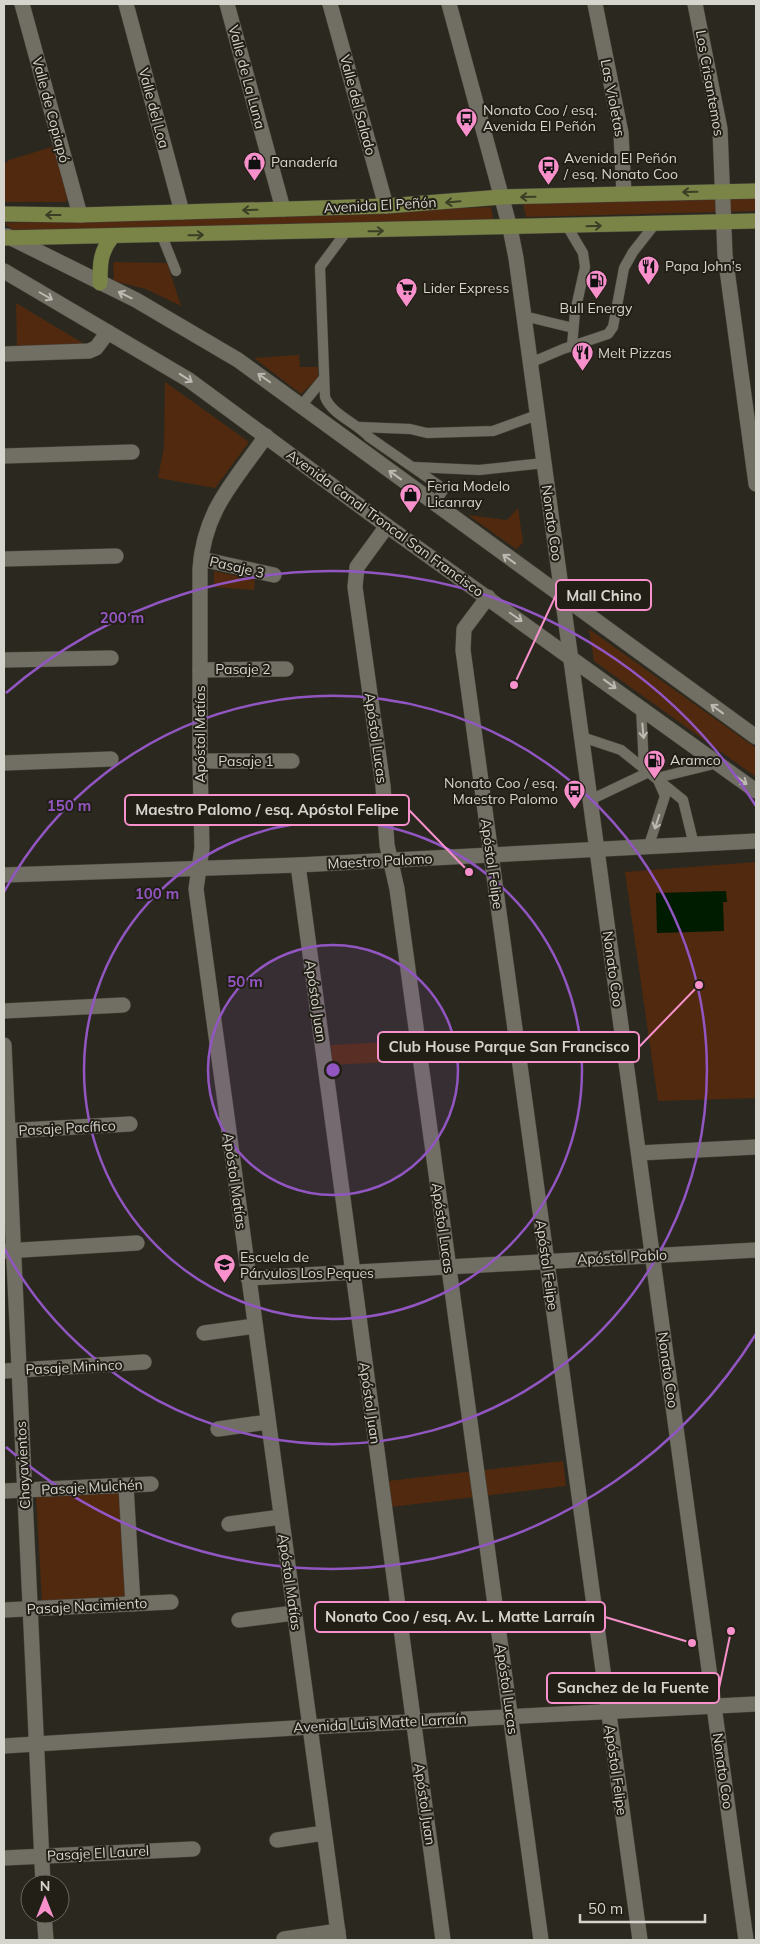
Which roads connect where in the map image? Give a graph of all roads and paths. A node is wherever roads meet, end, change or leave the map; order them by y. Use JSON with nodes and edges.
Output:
{"nodes":[{"id":1,"x":22,"y":4,"type":"edge"},
{"id":2,"x":126,"y":4,"type":"edge"},
{"id":3,"x":227,"y":4,"type":"edge"},
{"id":4,"x":330,"y":4,"type":"edge"},
{"id":5,"x":449,"y":4,"type":"edge"},
{"id":6,"x":594,"y":4,"type":"edge"},
{"id":7,"x":695,"y":4,"type":"edge"},
{"id":8,"x":756,"y":190,"type":"edge"},
{"id":9,"x":722,"y":191,"type":"junction"},
{"id":10,"x":624,"y":194,"type":"junction"},
{"id":11,"x":502,"y":197,"type":"junction"},
{"id":12,"x":386,"y":206,"type":"junction"},
{"id":13,"x":283,"y":209,"type":"junction"},
{"id":14,"x":182,"y":212,"type":"junction"},
{"id":15,"x":4,"y":214,"type":"edge"},
{"id":16,"x":80,"y":216,"type":"junction"},
{"id":17,"x":756,"y":221,"type":"edge"},
{"id":18,"x":725,"y":222,"type":"junction"},
{"id":19,"x":655,"y":224,"type":"junction"},
{"id":20,"x":567,"y":226,"type":"junction"},
{"id":21,"x":510,"y":228,"type":"junction"},
{"id":22,"x":346,"y":232,"type":"junction"},
{"id":23,"x":112,"y":236,"type":"junction"},
{"id":24,"x":162,"y":236,"type":"junction"},
{"id":25,"x":6,"y":237,"type":"edge"},
{"id":26,"x":176,"y":270,"type":"dead end"},
{"id":27,"x":4,"y":271,"type":"edge"},
{"id":28,"x":100,"y":283,"type":"junction"},
{"id":29,"x":524,"y":316,"type":"junction"},
{"id":30,"x":573,"y":328,"type":"junction"},
{"id":31,"x":108,"y":332,"type":"junction"},
{"id":32,"x":572,"y":346,"type":"junction"},
{"id":33,"x":4,"y":354,"type":"edge"},
{"id":34,"x":530,"y":363,"type":"junction"},
{"id":35,"x":324,"y":378,"type":"junction"},
{"id":36,"x":314,"y":392,"type":"junction"},
{"id":37,"x":328,"y":404,"type":"junction"},
{"id":38,"x":301,"y":406,"type":"junction"},
{"id":39,"x":537,"y":415,"type":"junction"},
{"id":40,"x":360,"y":427,"type":"junction"},
{"id":41,"x":266,"y":436,"type":"junction"},
{"id":42,"x":132,"y":452,"type":"dead end"},
{"id":43,"x":4,"y":456,"type":"edge"},
{"id":44,"x":544,"y":463,"type":"junction"},
{"id":45,"x":414,"y":467,"type":"junction"},
{"id":46,"x":756,"y":484,"type":"edge"},
{"id":47,"x":434,"y":504,"type":"junction"},
{"id":48,"x":387,"y":526,"type":"junction"},
{"id":49,"x":116,"y":556,"type":"dead end"},
{"id":50,"x":4,"y":559,"type":"edge"},
{"id":51,"x":201,"y":559,"type":"junction"},
{"id":52,"x":274,"y":576,"type":"dead end"},
{"id":53,"x":488,"y":597,"type":"junction"},
{"id":54,"x":563,"y":598,"type":"junction"},
{"id":55,"x":570,"y":656,"type":"junction"},
{"id":56,"x":111,"y":658,"type":"dead end"},
{"id":57,"x":4,"y":660,"type":"edge"},
{"id":58,"x":286,"y":669,"type":"dead end"},
{"id":59,"x":200,"y":670,"type":"junction"},
{"id":60,"x":641,"y":707,"type":"junction"},
{"id":61,"x":755,"y":733,"type":"edge"},
{"id":62,"x":582,"y":737,"type":"junction"},
{"id":63,"x":111,"y":759,"type":"dead end"},
{"id":64,"x":200,"y":761,"type":"junction"},
{"id":65,"x":292,"y":761,"type":"dead end"},
{"id":66,"x":4,"y":763,"type":"edge"},
{"id":67,"x":718,"y":763,"type":"junction"},
{"id":68,"x":650,"y":773,"type":"junction"},
{"id":69,"x":756,"y":791,"type":"edge"},
{"id":70,"x":590,"y":800,"type":"junction"},
{"id":71,"x":756,"y":842,"type":"edge"},
{"id":72,"x":694,"y":845,"type":"junction"},
{"id":73,"x":648,"y":848,"type":"junction"},
{"id":74,"x":597,"y":850,"type":"junction"},
{"id":75,"x":491,"y":856,"type":"junction"},
{"id":76,"x":390,"y":861,"type":"junction"},
{"id":77,"x":298,"y":865,"type":"junction"},
{"id":78,"x":199,"y":868,"type":"junction"},
{"id":79,"x":4,"y":875,"type":"edge"},
{"id":80,"x":123,"y":1005,"type":"dead end"},
{"id":81,"x":4,"y":1011,"type":"edge"},
{"id":82,"x":4,"y":1045,"type":"edge"},
{"id":83,"x":130,"y":1124,"type":"dead end"},
{"id":84,"x":6,"y":1131,"type":"edge"},
{"id":85,"x":756,"y":1147,"type":"edge"},
{"id":86,"x":639,"y":1153,"type":"junction"},
{"id":87,"x":137,"y":1243,"type":"dead end"},
{"id":88,"x":756,"y":1250,"type":"edge"},
{"id":89,"x":8,"y":1251,"type":"edge"},
{"id":90,"x":653,"y":1255,"type":"junction"},
{"id":91,"x":546,"y":1261,"type":"junction"},
{"id":92,"x":448,"y":1266,"type":"junction"},
{"id":93,"x":352,"y":1272,"type":"junction"},
{"id":94,"x":248,"y":1278,"type":"junction"},
{"id":95,"x":255,"y":1326,"type":"junction"},
{"id":96,"x":204,"y":1333,"type":"dead end"},
{"id":97,"x":144,"y":1362,"type":"dead end"},
{"id":98,"x":11,"y":1370,"type":"edge"},
{"id":99,"x":268,"y":1422,"type":"junction"},
{"id":100,"x":218,"y":1429,"type":"dead end"},
{"id":101,"x":151,"y":1484,"type":"dead end"},
{"id":102,"x":126,"y":1486,"type":"junction"},
{"id":103,"x":25,"y":1490,"type":"junction"},
{"id":104,"x":4,"y":1491,"type":"edge"},
{"id":105,"x":281,"y":1517,"type":"junction"},
{"id":106,"x":229,"y":1524,"type":"dead end"},
{"id":107,"x":171,"y":1602,"type":"dead end"},
{"id":108,"x":133,"y":1604,"type":"junction"},
{"id":109,"x":30,"y":1609,"type":"junction"},
{"id":110,"x":4,"y":1610,"type":"edge"},
{"id":111,"x":294,"y":1613,"type":"junction"},
{"id":112,"x":239,"y":1620,"type":"dead end"},
{"id":113,"x":756,"y":1704,"type":"edge"},
{"id":114,"x":714,"y":1706,"type":"junction"},
{"id":115,"x":608,"y":1712,"type":"junction"},
{"id":116,"x":511,"y":1716,"type":"junction"},
{"id":117,"x":414,"y":1721,"type":"junction"},
{"id":118,"x":310,"y":1727,"type":"junction"},
{"id":119,"x":36,"y":1745,"type":"junction"},
{"id":120,"x":4,"y":1746,"type":"edge"},
{"id":121,"x":324,"y":1833,"type":"junction"},
{"id":122,"x":277,"y":1840,"type":"dead end"},
{"id":123,"x":193,"y":1849,"type":"dead end"},
{"id":124,"x":42,"y":1856,"type":"junction"},
{"id":125,"x":4,"y":1858,"type":"edge"},
{"id":126,"x":43,"y":1874,"type":"edge"},
{"id":127,"x":45,"y":1924,"type":"edge"},
{"id":128,"x":338,"y":1936,"type":"edge"},
{"id":129,"x":284,"y":1939,"type":"dead end"},
{"id":130,"x":46,"y":1940,"type":"edge"},
{"id":131,"x":443,"y":1940,"type":"edge"},
{"id":132,"x":542,"y":1940,"type":"edge"},
{"id":133,"x":640,"y":1940,"type":"edge"},
{"id":134,"x":746,"y":1940,"type":"edge"}],
"edges":[{"from":1,"to":16,"type":"street","name":"Valle de Copiapó"},
{"from":2,"to":14,"type":"street","name":"Valle del Loa"},
{"from":3,"to":13,"type":"street","name":"Valle de La Luna"},
{"from":4,"to":12,"type":"street","name":"Valle del Salado"},
{"from":5,"to":11,"type":"street","name":"Nonato Coo"},
{"from":6,"to":10,"type":"street","name":"Las Violetas"},
{"from":7,"to":9,"type":"street","name":"Los Crisantemos"},
{"from":8,"to":9,"type":"main road","name":"Avenida El Peñón"},
{"from":9,"to":10,"type":"main road","name":"Avenida El Peñón","one_way":true},
{"from":9,"to":18,"type":"street","name":"Los Crisantemos"},
{"from":10,"to":11,"type":"main road","name":"Avenida El Peñón","one_way":true},
{"from":11,"to":12,"type":"main road","name":"Avenida El Peñón","one_way":true},
{"from":11,"to":21,"type":"street","name":"Nonato Coo"},
{"from":12,"to":13,"type":"main road","name":"Avenida El Peñón"},
{"from":13,"to":14,"type":"main road","name":"Avenida El Peñón","one_way":true},
{"from":14,"to":16,"type":"main road","name":"Avenida El Peñón"},
{"from":16,"to":15,"type":"main road","name":"Avenida El Peñón","one_way":true},
{"from":17,"to":18,"type":"main road","name":"Avenida El Peñón"},
{"from":18,"to":19,"type":"main road","name":"Avenida El Peñón"},
{"from":18,"to":46,"type":"street","name":"Los Crisantemos"},
{"from":20,"to":19,"type":"main road","name":"Avenida El Peñón","one_way":true},
{"from":19,"to":32,"type":"lane"},
{"from":20,"to":21,"type":"main road","name":"Avenida El Peñón"},
{"from":20,"to":30,"type":"lane"},
{"from":22,"to":21,"type":"main road","name":"Avenida El Peñón","one_way":true},
{"from":21,"to":29,"type":"street","name":"Nonato Coo"},
{"from":24,"to":22,"type":"main road","name":"Avenida El Peñón","one_way":true},
{"from":22,"to":35,"type":"lane"},
{"from":23,"to":24,"type":"main road","name":"Avenida El Peñón"},
{"from":23,"to":25,"type":"main road","name":"Avenida El Peñón"},
{"from":23,"to":28,"type":"main road"},
{"from":24,"to":26,"type":"lane"},
{"from":25,"to":28,"type":"street"},
{"from":27,"to":31,"type":"street","name":"Avenida Canal Troncal San Francisco","one_way":true},
{"from":38,"to":28,"type":"street","one_way":true},
{"from":29,"to":30,"type":"lane"},
{"from":29,"to":34,"type":"street","name":"Nonato Coo"},
{"from":30,"to":32,"type":"lane"},
{"from":31,"to":33,"type":"street"},
{"from":31,"to":41,"type":"street","name":"Avenida Canal Troncal San Francisco","one_way":true},
{"from":32,"to":34,"type":"lane"},
{"from":34,"to":39,"type":"street","name":"Nonato Coo"},
{"from":35,"to":36,"type":"lane"},
{"from":35,"to":37,"type":"lane"},
{"from":36,"to":37,"type":"lane"},
{"from":36,"to":38,"type":"lane"},
{"from":37,"to":40,"type":"lane"},
{"from":47,"to":38,"type":"street","one_way":true},
{"from":39,"to":40,"type":"lane"},
{"from":39,"to":44,"type":"street","name":"Nonato Coo"},
{"from":40,"to":45,"type":"lane"},
{"from":41,"to":48,"type":"street","name":"Avenida Canal Troncal San Francisco"},
{"from":41,"to":51,"type":"street","name":"Apóstol Matías"},
{"from":42,"to":43,"type":"street"},
{"from":44,"to":45,"type":"lane"},
{"from":44,"to":54,"type":"street","name":"Nonato Coo"},
{"from":45,"to":47,"type":"lane"},
{"from":54,"to":47,"type":"street","one_way":true},
{"from":48,"to":53,"type":"street","name":"Avenida Canal Troncal San Francisco"},
{"from":48,"to":76,"type":"street","name":"Apóstol Lucas"},
{"from":49,"to":50,"type":"street"},
{"from":51,"to":52,"type":"street","name":"Pasaje 3"},
{"from":51,"to":59,"type":"street","name":"Apóstol Matías"},
{"from":53,"to":55,"type":"street","name":"Avenida Canal Troncal San Francisco","one_way":true},
{"from":53,"to":75,"type":"street","name":"Apóstol Felipe"},
{"from":54,"to":55,"type":"street","name":"Nonato Coo"},
{"from":61,"to":54,"type":"street","one_way":true},
{"from":55,"to":60,"type":"street","name":"Avenida Canal Troncal San Francisco","one_way":true},
{"from":55,"to":62,"type":"street","name":"Nonato Coo"},
{"from":56,"to":57,"type":"street"},
{"from":58,"to":59,"type":"street","name":"Pasaje 2"},
{"from":59,"to":64,"type":"street","name":"Apóstol Matías"},
{"from":60,"to":67,"type":"street","name":"Avenida Canal Troncal San Francisco"},
{"from":60,"to":68,"type":"lane","one_way":true},
{"from":62,"to":68,"type":"lane"},
{"from":62,"to":70,"type":"street","name":"Nonato Coo"},
{"from":63,"to":66,"type":"street"},
{"from":64,"to":65,"type":"street","name":"Pasaje 1"},
{"from":64,"to":78,"type":"street","name":"Apóstol Matías"},
{"from":67,"to":68,"type":"lane"},
{"from":67,"to":69,"type":"street","name":"Avenida Canal Troncal San Francisco","one_way":true},
{"from":68,"to":70,"type":"lane"},
{"from":68,"to":72,"type":"lane"},
{"from":68,"to":73,"type":"lane","one_way":true},
{"from":70,"to":74,"type":"street","name":"Nonato Coo"},
{"from":71,"to":72,"type":"street","name":"Maestro Palomo"},
{"from":72,"to":73,"type":"street","name":"Maestro Palomo"},
{"from":73,"to":74,"type":"street","name":"Maestro Palomo"},
{"from":74,"to":75,"type":"street","name":"Maestro Palomo"},
{"from":74,"to":86,"type":"street","name":"Nonato Coo"},
{"from":75,"to":76,"type":"street","name":"Maestro Palomo"},
{"from":75,"to":91,"type":"street","name":"Apóstol Felipe"},
{"from":76,"to":77,"type":"street","name":"Maestro Palomo"},
{"from":76,"to":92,"type":"street","name":"Apóstol Lucas"},
{"from":77,"to":78,"type":"street","name":"Maestro Palomo"},
{"from":77,"to":93,"type":"street","name":"Apóstol Juan"},
{"from":78,"to":79,"type":"street","name":"Maestro Palomo"},
{"from":78,"to":94,"type":"street","name":"Apóstol Matías"},
{"from":80,"to":81,"type":"street"},
{"from":82,"to":84,"type":"street","name":"Chayavientos"},
{"from":83,"to":84,"type":"street","name":"Pasaje Pacífico"},
{"from":84,"to":89,"type":"street","name":"Chayavientos"},
{"from":85,"to":86,"type":"street"},
{"from":86,"to":90,"type":"street","name":"Nonato Coo"},
{"from":87,"to":89,"type":"street"},
{"from":88,"to":90,"type":"street","name":"Apóstol Pablo"},
{"from":89,"to":98,"type":"street","name":"Chayavientos"},
{"from":90,"to":91,"type":"street","name":"Apóstol Pablo"},
{"from":90,"to":114,"type":"street","name":"Nonato Coo"},
{"from":91,"to":92,"type":"street","name":"Apóstol Pablo"},
{"from":91,"to":115,"type":"street","name":"Apóstol Felipe"},
{"from":92,"to":93,"type":"street","name":"Apóstol Pablo"},
{"from":92,"to":116,"type":"street","name":"Apóstol Lucas"},
{"from":93,"to":94,"type":"street","name":"Apóstol Pablo"},
{"from":93,"to":117,"type":"street","name":"Apóstol Juan"},
{"from":94,"to":95,"type":"street","name":"Apóstol Matías"},
{"from":95,"to":96,"type":"street"},
{"from":95,"to":99,"type":"street","name":"Apóstol Matías"},
{"from":97,"to":98,"type":"street","name":"Pasaje Mininco"},
{"from":98,"to":103,"type":"street","name":"Chayavientos"},
{"from":99,"to":100,"type":"street"},
{"from":99,"to":105,"type":"street","name":"Apóstol Matías"},
{"from":101,"to":102,"type":"street","name":"Pasaje Mulchén"},
{"from":102,"to":103,"type":"street","name":"Pasaje Mulchén"},
{"from":102,"to":108,"type":"street"},
{"from":103,"to":104,"type":"street","name":"Pasaje Mulchén"},
{"from":103,"to":109,"type":"street","name":"Chayavientos"},
{"from":105,"to":106,"type":"street"},
{"from":105,"to":111,"type":"street","name":"Apóstol Matías"},
{"from":107,"to":108,"type":"street","name":"Pasaje Nacimiento"},
{"from":108,"to":109,"type":"street","name":"Pasaje Nacimiento"},
{"from":109,"to":110,"type":"street","name":"Pasaje Nacimiento"},
{"from":109,"to":119,"type":"street","name":"Chayavientos"},
{"from":111,"to":112,"type":"street"},
{"from":111,"to":118,"type":"street","name":"Apóstol Matías"},
{"from":113,"to":114,"type":"street","name":"Avenida Luis Matte Larraín"},
{"from":114,"to":115,"type":"street","name":"Avenida Luis Matte Larraín"},
{"from":114,"to":134,"type":"street","name":"Nonato Coo"},
{"from":115,"to":116,"type":"street","name":"Avenida Luis Matte Larraín"},
{"from":115,"to":133,"type":"street","name":"Apóstol Felipe"},
{"from":116,"to":117,"type":"street","name":"Avenida Luis Matte Larraín"},
{"from":116,"to":132,"type":"street","name":"Apóstol Lucas"},
{"from":117,"to":118,"type":"street","name":"Avenida Luis Matte Larraín"},
{"from":117,"to":131,"type":"street","name":"Apóstol Juan"},
{"from":118,"to":119,"type":"street","name":"Avenida Luis Matte Larraín"},
{"from":118,"to":121,"type":"street","name":"Apóstol Matías"},
{"from":119,"to":120,"type":"street","name":"Avenida Luis Matte Larraín"},
{"from":119,"to":124,"type":"street","name":"Chayavientos"},
{"from":121,"to":122,"type":"street"},
{"from":121,"to":128,"type":"street","name":"Apóstol Matías"},
{"from":123,"to":124,"type":"street","name":"Pasaje El Laurel"},
{"from":124,"to":125,"type":"street","name":"Pasaje El Laurel"},
{"from":124,"to":126,"type":"street","name":"Chayavientos"},
{"from":127,"to":130,"type":"street"},
{"from":128,"to":129,"type":"street"}]}
